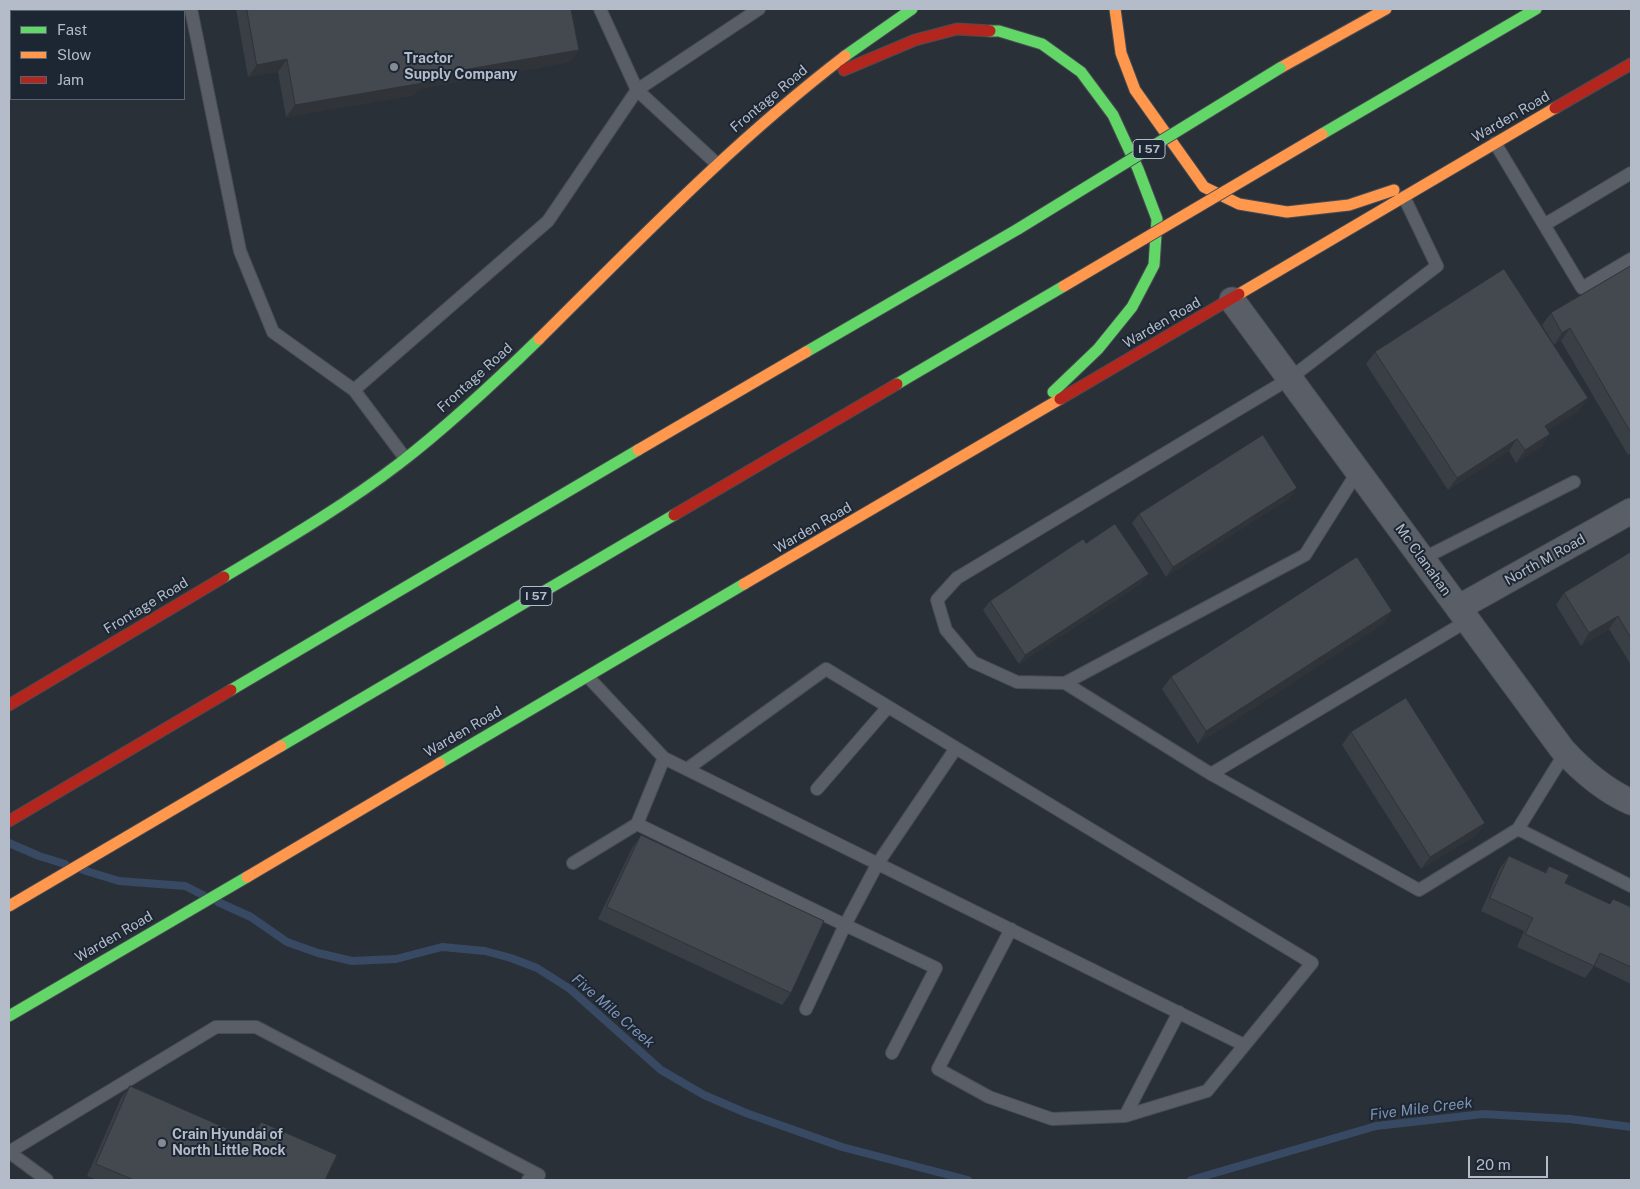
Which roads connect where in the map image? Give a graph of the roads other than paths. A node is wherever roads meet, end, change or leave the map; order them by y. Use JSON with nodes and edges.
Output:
{"nodes":[{"id":1,"x":191,"y":9,"type":"edge"},
{"id":2,"x":600,"y":9,"type":"edge"},
{"id":3,"x":759,"y":9,"type":"edge"},
{"id":4,"x":912,"y":9,"type":"edge"},
{"id":5,"x":1115,"y":9,"type":"edge"},
{"id":6,"x":1386,"y":9,"type":"edge"},
{"id":7,"x":1536,"y":9,"type":"edge"},
{"id":8,"x":1631,"y":64,"type":"edge"},
{"id":9,"x":804,"y":87,"type":"junction"},
{"id":10,"x":637,"y":90,"type":"junction"},
{"id":11,"x":1495,"y":143,"type":"junction"},
{"id":12,"x":717,"y":164,"type":"junction"},
{"id":13,"x":1631,"y":173,"type":"edge"},
{"id":14,"x":1443,"y":174,"type":"junction"},
{"id":15,"x":1404,"y":197,"type":"junction"},
{"id":16,"x":1544,"y":225,"type":"junction"},
{"id":17,"x":1631,"y":259,"type":"edge"},
{"id":18,"x":1232,"y":300,"type":"junction"},
{"id":19,"x":1289,"y":379,"type":"junction"},
{"id":20,"x":354,"y":390,"type":"junction"},
{"id":21,"x":1019,"y":424,"type":"junction"},
{"id":22,"x":405,"y":458,"type":"junction"},
{"id":23,"x":1358,"y":471,"type":"junction"},
{"id":24,"x":1574,"y":482,"type":"dead end"},
{"id":25,"x":1631,"y":511,"type":"edge"},
{"id":26,"x":1422,"y":559,"type":"junction"},
{"id":27,"x":1462,"y":614,"type":"junction"},
{"id":28,"x":588,"y":677,"type":"junction"},
{"id":29,"x":1065,"y":684,"type":"junction"},
{"id":30,"x":9,"y":705,"type":"edge"},
{"id":31,"x":888,"y":707,"type":"junction"},
{"id":32,"x":956,"y":748,"type":"junction"},
{"id":33,"x":1565,"y":753,"type":"junction"},
{"id":34,"x":664,"y":758,"type":"junction"},
{"id":35,"x":687,"y":769,"type":"junction"},
{"id":36,"x":1211,"y":774,"type":"junction"},
{"id":37,"x":817,"y":789,"type":"dead end"},
{"id":38,"x":1631,"y":802,"type":"edge"},
{"id":39,"x":9,"y":821,"type":"edge"},
{"id":40,"x":637,"y":824,"type":"junction"},
{"id":41,"x":1518,"y":829,"type":"junction"},
{"id":42,"x":573,"y":862,"type":"dead end"},
{"id":43,"x":878,"y":862,"type":"junction"},
{"id":44,"x":1631,"y":886,"type":"edge"},
{"id":45,"x":9,"y":906,"type":"edge"},
{"id":46,"x":846,"y":925,"type":"junction"},
{"id":47,"x":1011,"y":929,"type":"junction"},
{"id":48,"x":806,"y":1009,"type":"dead end"},
{"id":49,"x":1179,"y":1012,"type":"junction"},
{"id":50,"x":9,"y":1016,"type":"edge"},
{"id":51,"x":1244,"y":1045,"type":"junction"},
{"id":52,"x":892,"y":1053,"type":"dead end"},
{"id":53,"x":1125,"y":1116,"type":"junction"},
{"id":54,"x":9,"y":1152,"type":"edge"},
{"id":55,"x":47,"y":1180,"type":"edge"},
{"id":56,"x":528,"y":1180,"type":"edge"}],
"edges":[{"from":1,"to":20,"type":"lane"},
{"from":2,"to":10,"type":"lane"},
{"from":3,"to":10,"type":"lane"},
{"from":4,"to":9,"type":"main road","name":"Frontage Road"},
{"from":5,"to":14,"type":"main road"},
{"from":6,"to":39,"type":"main road","number":"I 57","bridge":true},
{"from":7,"to":45,"type":"main road","number":"I 57","bridge":true},
{"from":8,"to":11,"type":"main road","name":"Warden Road"},
{"from":9,"to":12,"type":"main road","name":"Frontage Road"},
{"from":9,"to":21,"type":"main road"},
{"from":10,"to":12,"type":"lane"},
{"from":10,"to":20,"type":"lane"},
{"from":11,"to":14,"type":"main road","name":"Warden Road"},
{"from":11,"to":16,"type":"lane"},
{"from":12,"to":22,"type":"main road","name":"Frontage Road"},
{"from":13,"to":16,"type":"lane"},
{"from":14,"to":15,"type":"main road","name":"Warden Road"},
{"from":15,"to":18,"type":"main road","name":"Warden Road"},
{"from":15,"to":19,"type":"lane"},
{"from":16,"to":17,"type":"lane"},
{"from":18,"to":19,"type":"street","name":"Mc Clanahan"},
{"from":18,"to":21,"type":"main road","name":"Warden Road"},
{"from":19,"to":23,"type":"street","name":"Mc Clanahan"},
{"from":19,"to":29,"type":"lane"},
{"from":20,"to":22,"type":"lane"},
{"from":21,"to":28,"type":"main road","name":"Warden Road"},
{"from":22,"to":30,"type":"main road","name":"Frontage Road"},
{"from":23,"to":26,"type":"street","name":"Mc Clanahan"},
{"from":23,"to":29,"type":"lane"},
{"from":24,"to":26,"type":"lane"},
{"from":25,"to":27,"type":"street","name":"North M Road"},
{"from":26,"to":27,"type":"street","name":"Mc Clanahan"},
{"from":27,"to":33,"type":"street","name":"Mc Clanahan"},
{"from":27,"to":36,"type":"lane"},
{"from":28,"to":34,"type":"lane"},
{"from":28,"to":50,"type":"main road","name":"Warden Road"},
{"from":29,"to":36,"type":"lane"},
{"from":31,"to":32,"type":"lane"},
{"from":31,"to":35,"type":"lane"},
{"from":31,"to":37,"type":"lane"},
{"from":32,"to":43,"type":"lane"},
{"from":32,"to":51,"type":"lane"},
{"from":33,"to":38,"type":"street","name":"Mc Clanahan"},
{"from":33,"to":41,"type":"lane"},
{"from":34,"to":35,"type":"lane"},
{"from":34,"to":40,"type":"lane"},
{"from":35,"to":43,"type":"lane"},
{"from":36,"to":41,"type":"lane"},
{"from":40,"to":42,"type":"lane"},
{"from":40,"to":46,"type":"lane"},
{"from":41,"to":44,"type":"lane"},
{"from":43,"to":46,"type":"lane"},
{"from":43,"to":47,"type":"lane"},
{"from":46,"to":48,"type":"lane"},
{"from":46,"to":52,"type":"lane"},
{"from":47,"to":49,"type":"lane"},
{"from":47,"to":53,"type":"lane"},
{"from":49,"to":51,"type":"lane"},
{"from":49,"to":53,"type":"lane"},
{"from":51,"to":53,"type":"lane"},
{"from":54,"to":55,"type":"lane"},
{"from":54,"to":56,"type":"lane"}]}
